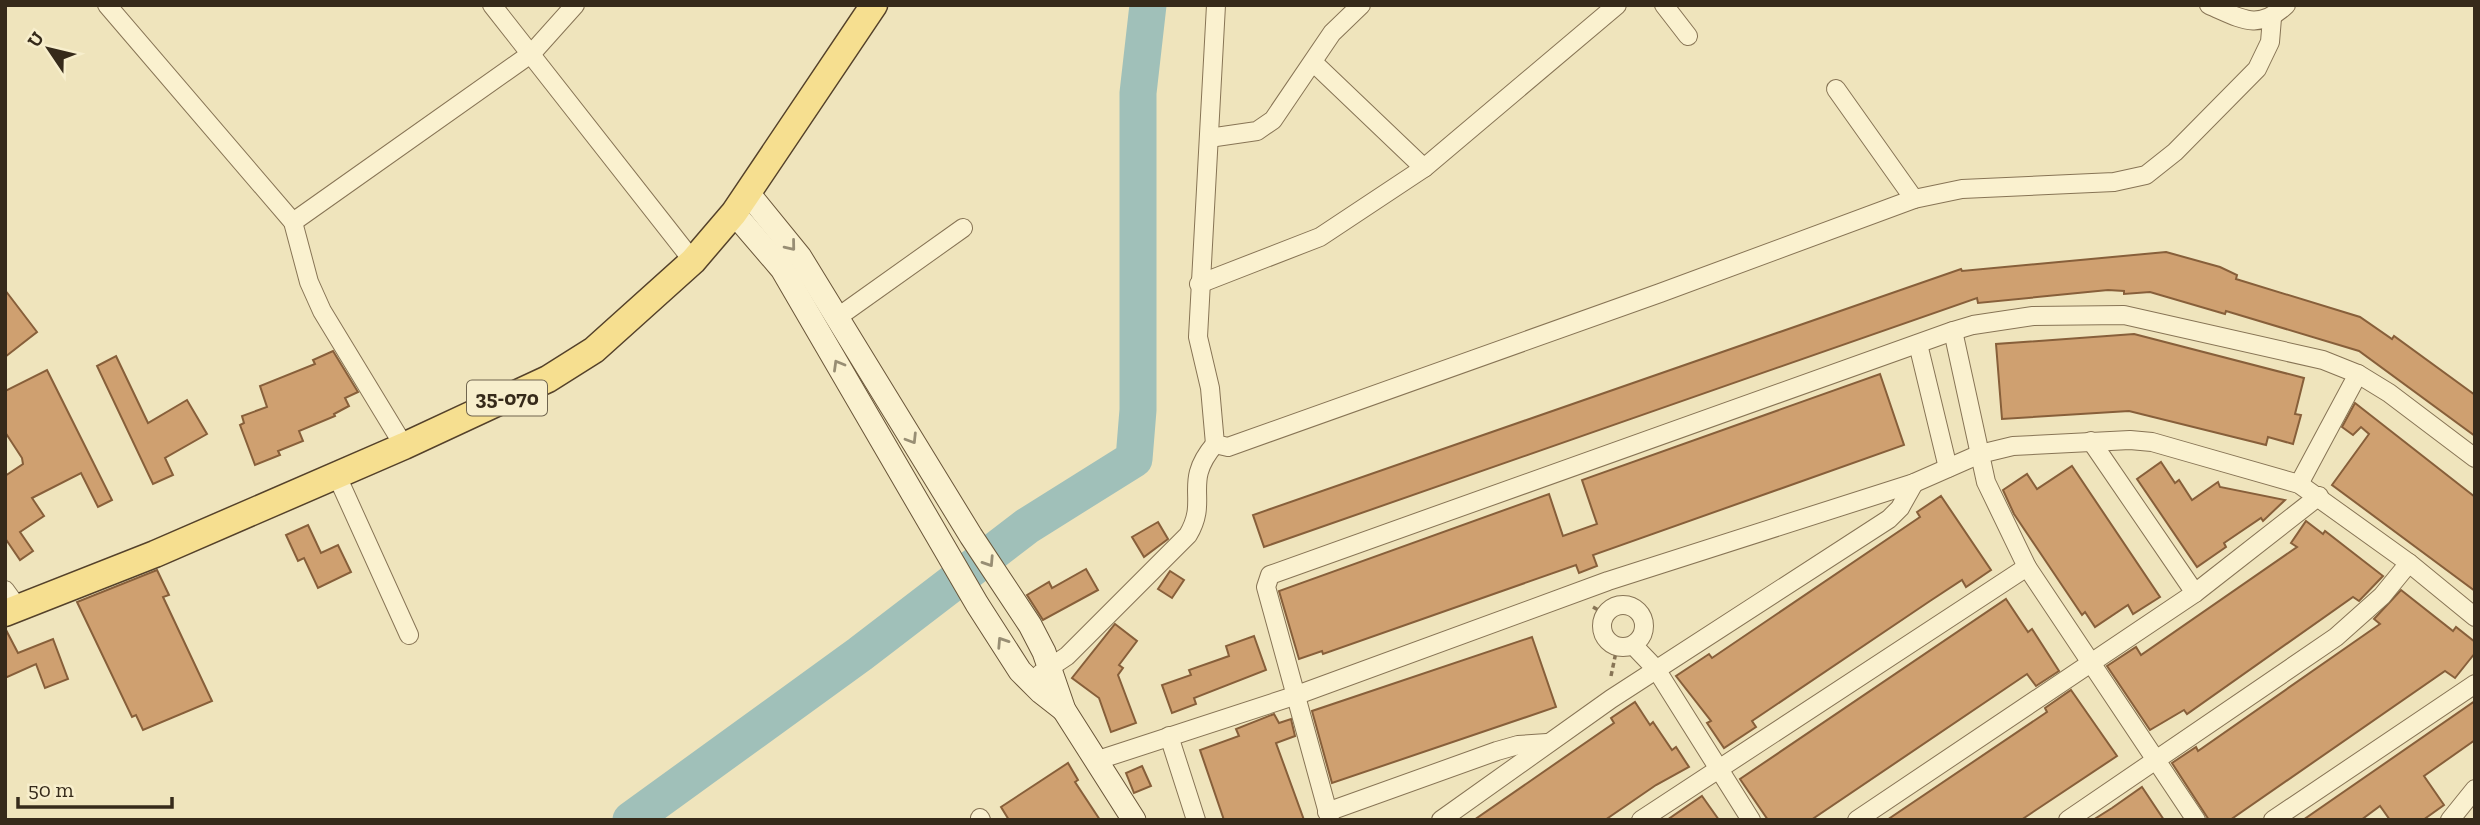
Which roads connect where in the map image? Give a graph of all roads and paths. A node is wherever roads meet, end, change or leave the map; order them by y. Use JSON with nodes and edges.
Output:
{"nodes":[{"id":1,"x":107,"y":5,"type":"edge"},
{"id":2,"x":492,"y":5,"type":"edge"},
{"id":3,"x":575,"y":5,"type":"edge"},
{"id":4,"x":874,"y":5,"type":"edge"},
{"id":5,"x":1216,"y":5,"type":"edge"},
{"id":6,"x":1361,"y":5,"type":"edge"},
{"id":7,"x":1617,"y":5,"type":"edge"},
{"id":8,"x":1664,"y":5,"type":"edge"},
{"id":9,"x":2209,"y":5,"type":"edge"},
{"id":10,"x":2286,"y":5,"type":"edge"},
{"id":11,"x":2272,"y":18,"type":"junction"},
{"id":12,"x":1688,"y":36,"type":"dead end"},
{"id":13,"x":532,"y":53,"type":"junction"},
{"id":14,"x":1314,"y":63,"type":"junction"},
{"id":15,"x":1836,"y":89,"type":"dead end"},
{"id":16,"x":1209,"y":138,"type":"junction"},
{"id":17,"x":1424,"y":168,"type":"junction"},
{"id":18,"x":1914,"y":199,"type":"junction"},
{"id":19,"x":741,"y":203,"type":"junction"},
{"id":20,"x":293,"y":222,"type":"junction"},
{"id":21,"x":963,"y":228,"type":"dead end"},
{"id":22,"x":693,"y":261,"type":"junction"},
{"id":23,"x":1199,"y":284,"type":"junction"},
{"id":24,"x":838,"y":317,"type":"junction"},
{"id":25,"x":1952,"y":331,"type":"junction"},
{"id":26,"x":1918,"y":344,"type":"junction"},
{"id":27,"x":2358,"y":374,"type":"junction"},
{"id":28,"x":881,"y":390,"type":"junction"},
{"id":29,"x":859,"y":401,"type":"junction"},
{"id":30,"x":2091,"y":441,"type":"junction"},
{"id":31,"x":404,"y":446,"type":"junction"},
{"id":32,"x":1208,"y":453,"type":"junction"},
{"id":33,"x":1980,"y":454,"type":"junction"},
{"id":34,"x":2475,"y":458,"type":"edge"},
{"id":35,"x":1948,"y":468,"type":"junction"},
{"id":36,"x":337,"y":476,"type":"junction"},
{"id":37,"x":1914,"y":483,"type":"junction"},
{"id":38,"x":2299,"y":484,"type":"junction"},
{"id":39,"x":2319,"y":496,"type":"junction"},
{"id":40,"x":2409,"y":563,"type":"junction"},
{"id":41,"x":2027,"y":567,"type":"junction"},
{"id":42,"x":1608,"y":581,"type":"junction"},
{"id":43,"x":2195,"y":593,"type":"junction"},
{"id":44,"x":10,"y":604,"type":"edge"},
{"id":45,"x":1614,"y":607,"type":"junction"},
{"id":46,"x":2475,"y":617,"type":"edge"},
{"id":47,"x":409,"y":635,"type":"dead end"},
{"id":48,"x":1625,"y":646,"type":"junction"},
{"id":49,"x":2090,"y":663,"type":"junction"},
{"id":50,"x":1656,"y":669,"type":"junction"},
{"id":51,"x":1050,"y":670,"type":"junction"},
{"id":52,"x":1027,"y":679,"type":"junction"},
{"id":53,"x":2475,"y":684,"type":"edge"},
{"id":54,"x":1297,"y":695,"type":"junction"},
{"id":55,"x":1611,"y":699,"type":"junction"},
{"id":56,"x":1064,"y":710,"type":"junction"},
{"id":57,"x":1162,"y":738,"type":"junction"},
{"id":58,"x":1548,"y":743,"type":"junction"},
{"id":59,"x":1098,"y":760,"type":"junction"},
{"id":60,"x":2156,"y":760,"type":"junction"},
{"id":61,"x":1718,"y":769,"type":"junction"},
{"id":62,"x":2475,"y":789,"type":"edge"},
{"id":63,"x":1329,"y":816,"type":"edge"},
{"id":64,"x":1134,"y":820,"type":"edge"},
{"id":65,"x":1196,"y":820,"type":"edge"},
{"id":66,"x":1441,"y":820,"type":"edge"},
{"id":67,"x":1641,"y":820,"type":"edge"},
{"id":68,"x":1751,"y":820,"type":"edge"},
{"id":69,"x":1857,"y":820,"type":"edge"},
{"id":70,"x":2068,"y":820,"type":"edge"},
{"id":71,"x":2196,"y":820,"type":"edge"},
{"id":72,"x":2273,"y":820,"type":"edge"},
{"id":73,"x":2450,"y":820,"type":"edge"}],
"edges":[{"from":1,"to":20,"type":"street"},
{"from":2,"to":13,"type":"street"},
{"from":3,"to":13,"type":"street"},
{"from":4,"to":19,"type":"main road","number":"35-070"},
{"from":5,"to":16,"type":"street"},
{"from":6,"to":14,"type":"street"},
{"from":7,"to":17,"type":"street"},
{"from":8,"to":12,"type":"street"},
{"from":9,"to":11,"type":"street"},
{"from":10,"to":11,"type":"street"},
{"from":11,"to":18,"type":"street"},
{"from":13,"to":20,"type":"street"},
{"from":13,"to":22,"type":"street"},
{"from":14,"to":16,"type":"street"},
{"from":14,"to":17,"type":"street"},
{"from":15,"to":18,"type":"street"},
{"from":16,"to":23,"type":"street"},
{"from":17,"to":23,"type":"street"},
{"from":18,"to":32,"type":"street"},
{"from":19,"to":22,"type":"main road","number":"35-070"},
{"from":19,"to":24,"type":"street","one_way":true},
{"from":29,"to":19,"type":"street","one_way":true},
{"from":20,"to":31,"type":"street"},
{"from":21,"to":24,"type":"street"},
{"from":22,"to":31,"type":"main road","number":"35-070"},
{"from":23,"to":32,"type":"street"},
{"from":24,"to":28,"type":"street"},
{"from":25,"to":26,"type":"street"},
{"from":25,"to":27,"type":"street"},
{"from":25,"to":33,"type":"street"},
{"from":26,"to":35,"type":"street"},
{"from":26,"to":54,"type":"street"},
{"from":27,"to":34,"type":"street"},
{"from":27,"to":38,"type":"street"},
{"from":28,"to":29,"type":"street"},
{"from":28,"to":51,"type":"street","one_way":true},
{"from":52,"to":29,"type":"street","one_way":true},
{"from":30,"to":33,"type":"street"},
{"from":30,"to":38,"type":"street"},
{"from":30,"to":43,"type":"street"},
{"from":31,"to":36,"type":"main road","number":"35-070"},
{"from":32,"to":51,"type":"street"},
{"from":33,"to":35,"type":"street"},
{"from":33,"to":41,"type":"street"},
{"from":35,"to":37,"type":"street"},
{"from":36,"to":44,"type":"main road","number":"35-070"},
{"from":36,"to":47,"type":"street"},
{"from":37,"to":42,"type":"street"},
{"from":37,"to":50,"type":"street"},
{"from":38,"to":39,"type":"street"},
{"from":39,"to":40,"type":"street"},
{"from":39,"to":43,"type":"street"},
{"from":40,"to":46,"type":"street"},
{"from":40,"to":60,"type":"street"},
{"from":41,"to":49,"type":"street"},
{"from":41,"to":61,"type":"street"},
{"from":42,"to":45,"type":"street"},
{"from":42,"to":54,"type":"street"},
{"from":43,"to":49,"type":"street"},
{"from":45,"to":48,"type":"street"},
{"from":45,"to":48,"type":"street"},
{"from":48,"to":50,"type":"street"},
{"from":48,"to":55,"type":"path"},
{"from":49,"to":60,"type":"street"},
{"from":49,"to":69,"type":"street"},
{"from":50,"to":55,"type":"street"},
{"from":50,"to":61,"type":"street"},
{"from":51,"to":52,"type":"street"},
{"from":51,"to":56,"type":"street"},
{"from":52,"to":56,"type":"street"},
{"from":53,"to":72,"type":"street"},
{"from":54,"to":57,"type":"street"},
{"from":54,"to":63,"type":"street"},
{"from":55,"to":58,"type":"street"},
{"from":56,"to":59,"type":"street"},
{"from":57,"to":59,"type":"street"},
{"from":57,"to":65,"type":"street"},
{"from":58,"to":63,"type":"street"},
{"from":58,"to":66,"type":"street"},
{"from":59,"to":64,"type":"street"},
{"from":60,"to":70,"type":"street"},
{"from":60,"to":71,"type":"street"},
{"from":61,"to":67,"type":"street"},
{"from":61,"to":68,"type":"street"},
{"from":62,"to":73,"type":"street"}]}
